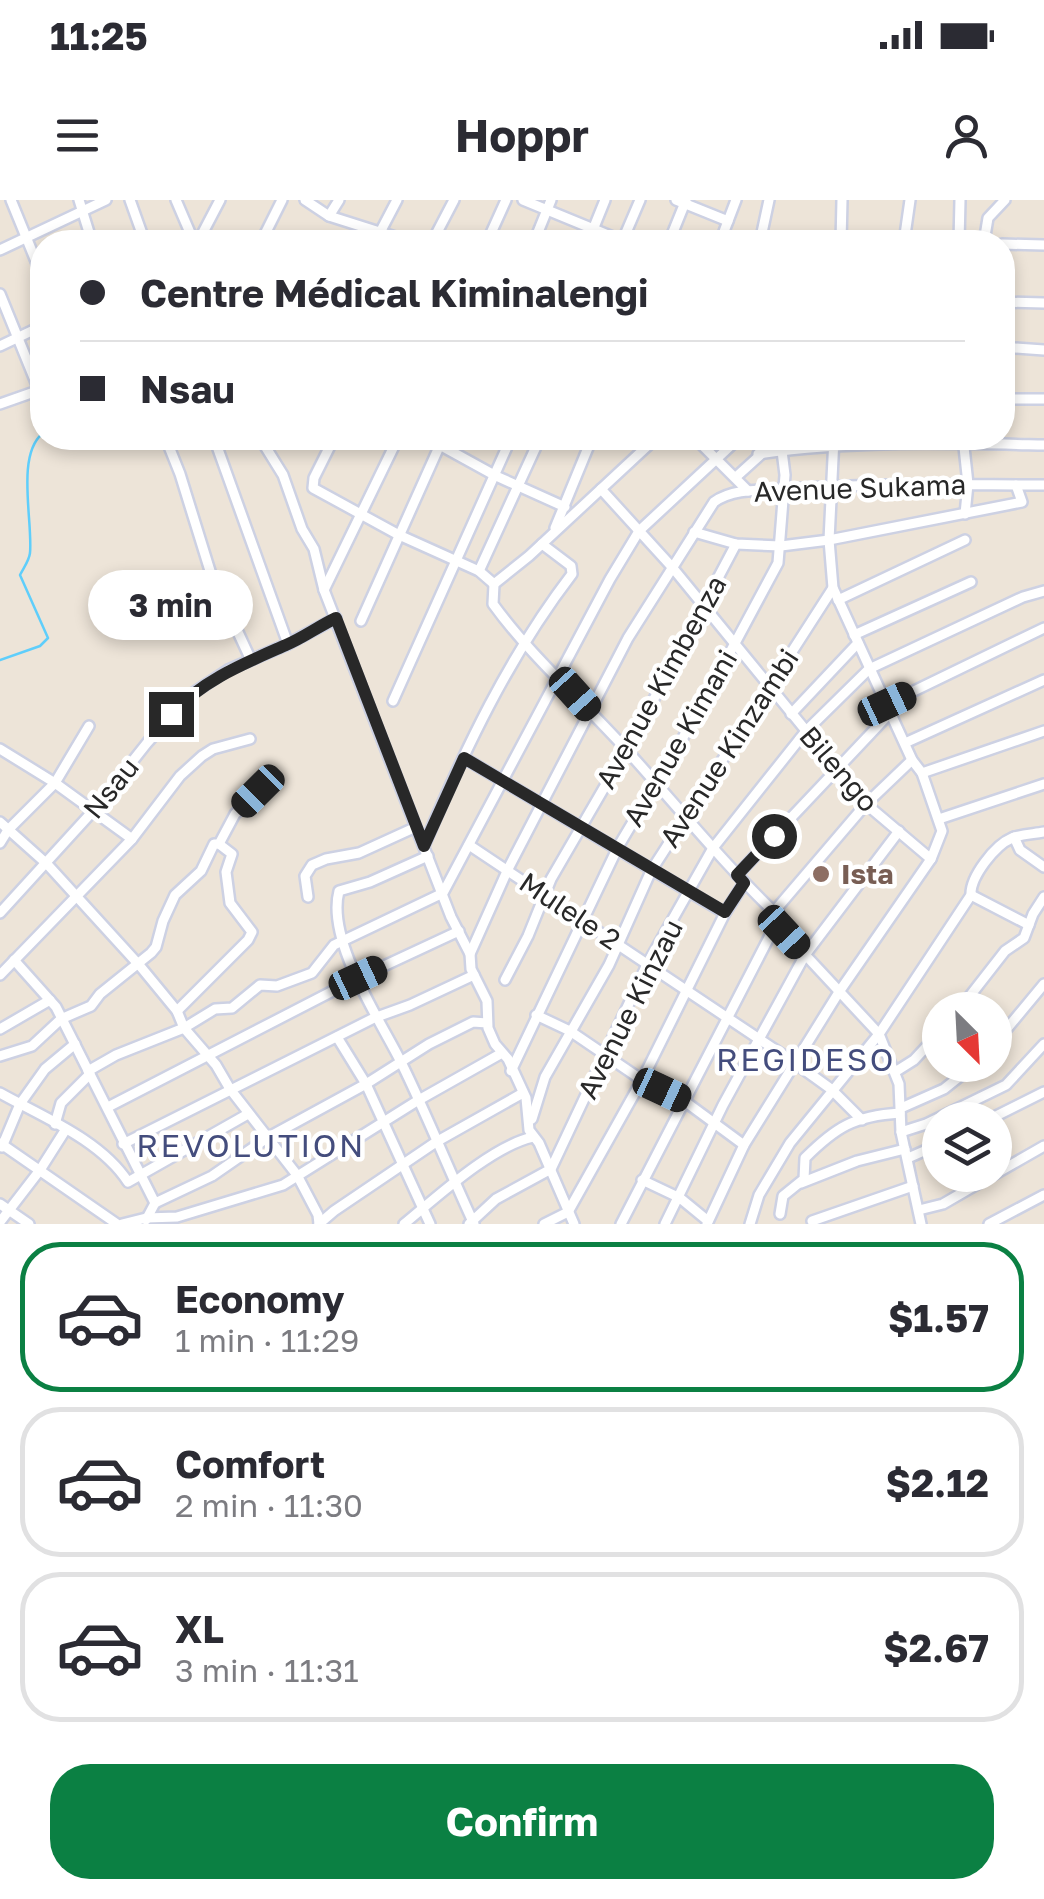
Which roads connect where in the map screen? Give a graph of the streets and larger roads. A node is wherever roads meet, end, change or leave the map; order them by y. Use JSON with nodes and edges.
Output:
{"nodes":[{"id":1,"x":11,"y":200,"type":"edge"},
{"id":2,"x":79,"y":200,"type":"edge"},
{"id":3,"x":106,"y":200,"type":"edge"},
{"id":4,"x":130,"y":200,"type":"edge"},
{"id":5,"x":176,"y":200,"type":"edge"},
{"id":6,"x":220,"y":200,"type":"edge"},
{"id":7,"x":282,"y":200,"type":"edge"},
{"id":8,"x":305,"y":200,"type":"edge"},
{"id":9,"x":339,"y":200,"type":"edge"},
{"id":10,"x":397,"y":200,"type":"edge"},
{"id":11,"x":454,"y":200,"type":"edge"},
{"id":12,"x":506,"y":200,"type":"edge"},
{"id":13,"x":523,"y":200,"type":"edge"},
{"id":14,"x":605,"y":200,"type":"edge"},
{"id":15,"x":640,"y":200,"type":"edge"},
{"id":16,"x":736,"y":200,"type":"edge"},
{"id":17,"x":768,"y":200,"type":"edge"},
{"id":18,"x":842,"y":200,"type":"edge"},
{"id":19,"x":910,"y":200,"type":"edge"},
{"id":20,"x":960,"y":200,"type":"edge"},
{"id":21,"x":1005,"y":200,"type":"edge"},
{"id":22,"x":682,"y":201,"type":"edge"},
{"id":23,"x":549,"y":205,"type":"edge"},
{"id":24,"x":82,"y":211,"type":"junction"},
{"id":25,"x":329,"y":216,"type":"junction"},
{"id":26,"x":728,"y":221,"type":"junction"},
{"id":27,"x":593,"y":229,"type":"joint"},
{"id":28,"x":45,"y":230,"type":"edge"},
{"id":29,"x":88,"y":230,"type":"edge"},
{"id":30,"x":141,"y":230,"type":"edge"},
{"id":31,"x":190,"y":230,"type":"edge"},
{"id":32,"x":203,"y":230,"type":"edge"},
{"id":33,"x":267,"y":230,"type":"edge"},
{"id":34,"x":360,"y":230,"type":"edge"},
{"id":35,"x":381,"y":230,"type":"edge"},
{"id":36,"x":438,"y":230,"type":"edge"},
{"id":37,"x":492,"y":230,"type":"edge"},
{"id":38,"x":539,"y":230,"type":"edge"},
{"id":39,"x":628,"y":230,"type":"edge"},
{"id":40,"x":673,"y":230,"type":"edge"},
{"id":41,"x":725,"y":230,"type":"edge"},
{"id":42,"x":762,"y":230,"type":"edge"},
{"id":43,"x":841,"y":230,"type":"edge"},
{"id":44,"x":906,"y":230,"type":"edge"},
{"id":45,"x":959,"y":230,"type":"edge"},
{"id":46,"x":986,"y":230,"type":"edge"},
{"id":47,"x":30,"y":237,"type":"edge"},
{"id":48,"x":27,"y":239,"type":"junction"},
{"id":49,"x":1015,"y":244,"type":"edge"},
{"id":50,"x":1044,"y":245,"type":"edge"},
{"id":51,"x":30,"y":246,"type":"edge"},
{"id":52,"x":0,"y":250,"type":"edge"},
{"id":53,"x":0,"y":294,"type":"edge"},
{"id":54,"x":1015,"y":302,"type":"edge"},
{"id":55,"x":1044,"y":303,"type":"edge"},
{"id":56,"x":30,"y":331,"type":"edge"},
{"id":57,"x":16,"y":336,"type":"junction"},
{"id":58,"x":0,"y":346,"type":"edge"},
{"id":59,"x":1015,"y":349,"type":"edge"},
{"id":60,"x":1044,"y":350,"type":"edge"},
{"id":61,"x":30,"y":364,"type":"edge"},
{"id":62,"x":30,"y":393,"type":"edge"},
{"id":63,"x":1015,"y":399,"type":"edge"},
{"id":64,"x":1044,"y":399,"type":"edge"},
{"id":65,"x":0,"y":404,"type":"edge"},
{"id":66,"x":1015,"y":444,"type":"edge"},
{"id":67,"x":1044,"y":445,"type":"edge"},
{"id":68,"x":170,"y":450,"type":"edge"},
{"id":69,"x":218,"y":450,"type":"edge"},
{"id":70,"x":267,"y":450,"type":"edge"},
{"id":71,"x":328,"y":450,"type":"edge"},
{"id":72,"x":392,"y":450,"type":"edge"},
{"id":73,"x":437,"y":450,"type":"edge"},
{"id":74,"x":455,"y":450,"type":"edge"},
{"id":75,"x":506,"y":450,"type":"edge"},
{"id":76,"x":535,"y":450,"type":"edge"},
{"id":77,"x":587,"y":450,"type":"edge"},
{"id":78,"x":642,"y":450,"type":"edge"},
{"id":79,"x":708,"y":450,"type":"edge"},
{"id":80,"x":725,"y":450,"type":"edge"},
{"id":81,"x":763,"y":450,"type":"edge"},
{"id":82,"x":782,"y":450,"type":"joint"},
{"id":83,"x":834,"y":450,"type":"edge"},
{"id":84,"x":965,"y":450,"type":"edge"},
{"id":85,"x":758,"y":454,"type":"junction"},
{"id":86,"x":716,"y":458,"type":"junction"},
{"id":87,"x":496,"y":476,"type":"junction"},
{"id":88,"x":736,"y":477,"type":"junction"},
{"id":89,"x":968,"y":484,"type":"junction"},
{"id":90,"x":1016,"y":485,"type":"junction"},
{"id":91,"x":1044,"y":485,"type":"edge"},
{"id":92,"x":520,"y":486,"type":"junction"},
{"id":93,"x":832,"y":486,"type":"junction"},
{"id":94,"x":601,"y":489,"type":"junction"},
{"id":95,"x":783,"y":490,"type":"junction"},
{"id":96,"x":748,"y":491,"type":"junction"},
{"id":97,"x":565,"y":507,"type":"junction"},
{"id":98,"x":965,"y":514,"type":"junction"},
{"id":99,"x":362,"y":516,"type":"junction"},
{"id":100,"x":639,"y":531,"type":"junction"},
{"id":101,"x":694,"y":532,"type":"junction"},
{"id":102,"x":399,"y":535,"type":"junction"},
{"id":103,"x":552,"y":535,"type":"junction"},
{"id":104,"x":829,"y":540,"type":"junction"},
{"id":105,"x":964,"y":540,"type":"dead end"},
{"id":106,"x":542,"y":544,"type":"junction"},
{"id":107,"x":736,"y":544,"type":"junction"},
{"id":108,"x":781,"y":546,"type":"junction"},
{"id":109,"x":454,"y":560,"type":"junction"},
{"id":110,"x":672,"y":567,"type":"junction"},
{"id":111,"x":480,"y":571,"type":"junction"},
{"id":112,"x":971,"y":582,"type":"dead end"},
{"id":113,"x":494,"y":584,"type":"junction"},
{"id":114,"x":833,"y":588,"type":"junction"},
{"id":115,"x":324,"y":590,"type":"junction"},
{"id":116,"x":1044,"y":590,"type":"edge"},
{"id":117,"x":838,"y":600,"type":"junction"},
{"id":118,"x":701,"y":606,"type":"junction"},
{"id":119,"x":336,"y":618,"type":"junction"},
{"id":120,"x":361,"y":621,"type":"dead end"},
{"id":121,"x":1044,"y":628,"type":"edge"},
{"id":122,"x":856,"y":639,"type":"junction"},
{"id":123,"x":288,"y":644,"type":"junction"},
{"id":124,"x":524,"y":644,"type":"junction"},
{"id":125,"x":734,"y":645,"type":"junction"},
{"id":126,"x":250,"y":658,"type":"junction"},
{"id":127,"x":869,"y":669,"type":"junction"},
{"id":128,"x":559,"y":676,"type":"junction"},
{"id":129,"x":1044,"y":680,"type":"edge"},
{"id":130,"x":768,"y":686,"type":"junction"},
{"id":131,"x":394,"y":701,"type":"dead end"},
{"id":132,"x":889,"y":708,"type":"junction"},
{"id":133,"x":592,"y":712,"type":"junction"},
{"id":134,"x":791,"y":714,"type":"junction"},
{"id":135,"x":89,"y":726,"type":"dead end"},
{"id":136,"x":1044,"y":731,"type":"edge"},
{"id":137,"x":806,"y":732,"type":"junction"},
{"id":138,"x":250,"y":739,"type":"dead end"},
{"id":139,"x":905,"y":743,"type":"junction"},
{"id":140,"x":625,"y":748,"type":"junction"},
{"id":141,"x":0,"y":750,"type":"edge"},
{"id":142,"x":464,"y":758,"type":"junction"},
{"id":143,"x":912,"y":760,"type":"junction"},
{"id":144,"x":836,"y":769,"type":"junction"},
{"id":145,"x":922,"y":773,"type":"junction"},
{"id":146,"x":502,"y":781,"type":"junction"},
{"id":147,"x":55,"y":782,"type":"junction"},
{"id":148,"x":656,"y":784,"type":"junction"},
{"id":149,"x":1044,"y":784,"type":"edge"},
{"id":150,"x":258,"y":791,"type":"dead end"},
{"id":151,"x":542,"y":802,"type":"junction"},
{"id":152,"x":866,"y":804,"type":"junction"},
{"id":153,"x":93,"y":811,"type":"junction"},
{"id":154,"x":684,"y":817,"type":"junction"},
{"id":155,"x":938,"y":818,"type":"junction"},
{"id":156,"x":4,"y":826,"type":"edge"},
{"id":157,"x":416,"y":827,"type":"junction"},
{"id":158,"x":580,"y":827,"type":"junction"},
{"id":159,"x":898,"y":831,"type":"junction"},
{"id":160,"x":1044,"y":832,"type":"edge"},
{"id":161,"x":1014,"y":837,"type":"junction"},
{"id":162,"x":132,"y":839,"type":"junction"},
{"id":163,"x":0,"y":843,"type":"edge"},
{"id":164,"x":219,"y":844,"type":"junction"},
{"id":165,"x":469,"y":844,"type":"junction"},
{"id":166,"x":618,"y":848,"type":"junction"},
{"id":167,"x":712,"y":848,"type":"junction"},
{"id":168,"x":426,"y":851,"type":"junction"},
{"id":169,"x":930,"y":859,"type":"junction"},
{"id":170,"x":47,"y":864,"type":"junction"},
{"id":171,"x":1044,"y":868,"type":"edge"},
{"id":172,"x":508,"y":869,"type":"junction"},
{"id":173,"x":651,"y":871,"type":"junction"},
{"id":174,"x":741,"y":879,"type":"junction"},
{"id":175,"x":443,"y":893,"type":"junction"},
{"id":176,"x":689,"y":893,"type":"junction"},
{"id":177,"x":971,"y":894,"type":"junction"},
{"id":178,"x":544,"y":895,"type":"junction"},
{"id":179,"x":308,"y":897,"type":"dead end"},
{"id":180,"x":1044,"y":897,"type":"edge"},
{"id":181,"x":76,"y":898,"type":"junction"},
{"id":182,"x":725,"y":912,"type":"junction"},
{"id":183,"x":0,"y":913,"type":"edge"},
{"id":184,"x":777,"y":917,"type":"junction"},
{"id":185,"x":581,"y":918,"type":"junction"},
{"id":186,"x":1029,"y":925,"type":"junction"},
{"id":187,"x":460,"y":930,"type":"junction"},
{"id":188,"x":344,"y":941,"type":"junction"},
{"id":189,"x":618,"y":944,"type":"junction"},
{"id":190,"x":470,"y":954,"type":"junction"},
{"id":191,"x":806,"y":955,"type":"junction"},
{"id":192,"x":14,"y":960,"type":"junction"},
{"id":193,"x":648,"y":962,"type":"junction"},
{"id":194,"x":139,"y":964,"type":"junction"},
{"id":195,"x":0,"y":975,"type":"edge"},
{"id":196,"x":474,"y":975,"type":"junction"},
{"id":197,"x":358,"y":978,"type":"junction"},
{"id":198,"x":505,"y":980,"type":"dead end"},
{"id":199,"x":1044,"y":984,"type":"edge"},
{"id":200,"x":686,"y":991,"type":"junction"},
{"id":201,"x":839,"y":992,"type":"junction"},
{"id":202,"x":973,"y":992,"type":"edge"},
{"id":203,"x":50,"y":1000,"type":"junction"},
{"id":204,"x":178,"y":1011,"type":"junction"},
{"id":205,"x":536,"y":1015,"type":"junction"},
{"id":206,"x":726,"y":1016,"type":"junction"},
{"id":207,"x":374,"y":1018,"type":"junction"},
{"id":208,"x":61,"y":1019,"type":"junction"},
{"id":209,"x":487,"y":1023,"type":"junction"},
{"id":210,"x":1012,"y":1023,"type":"edge"},
{"id":211,"x":184,"y":1028,"type":"junction"},
{"id":212,"x":0,"y":1029,"type":"edge"},
{"id":213,"x":570,"y":1031,"type":"junction"},
{"id":214,"x":879,"y":1034,"type":"junction"},
{"id":215,"x":337,"y":1036,"type":"junction"},
{"id":216,"x":758,"y":1038,"type":"junction"},
{"id":217,"x":75,"y":1044,"type":"junction"},
{"id":218,"x":1044,"y":1044,"type":"edge"},
{"id":219,"x":922,"y":1051,"type":"edge"},
{"id":220,"x":502,"y":1053,"type":"junction"},
{"id":221,"x":0,"y":1056,"type":"edge"},
{"id":222,"x":606,"y":1056,"type":"junction"},
{"id":223,"x":209,"y":1057,"type":"junction"},
{"id":224,"x":400,"y":1061,"type":"junction"},
{"id":225,"x":796,"y":1063,"type":"junction"},
{"id":226,"x":511,"y":1071,"type":"junction"},
{"id":227,"x":89,"y":1072,"type":"junction"},
{"id":228,"x":895,"y":1072,"type":"junction"},
{"id":229,"x":642,"y":1080,"type":"junction"},
{"id":230,"x":953,"y":1082,"type":"edge"},
{"id":231,"x":366,"y":1084,"type":"junction"},
{"id":232,"x":230,"y":1089,"type":"junction"},
{"id":233,"x":831,"y":1089,"type":"junction"},
{"id":234,"x":1044,"y":1092,"type":"edge"},
{"id":235,"x":0,"y":1093,"type":"edge"},
{"id":236,"x":523,"y":1093,"type":"junction"},
{"id":237,"x":683,"y":1100,"type":"junction"},
{"id":238,"x":417,"y":1101,"type":"junction"},
{"id":239,"x":20,"y":1104,"type":"junction"},
{"id":240,"x":108,"y":1107,"type":"junction"},
{"id":241,"x":1012,"y":1108,"type":"edge"},
{"id":242,"x":900,"y":1111,"type":"junction"},
{"id":243,"x":248,"y":1114,"type":"junction"},
{"id":244,"x":862,"y":1120,"type":"junction"},
{"id":245,"x":384,"y":1122,"type":"junction"},
{"id":246,"x":716,"y":1122,"type":"junction"},
{"id":247,"x":55,"y":1124,"type":"junction"},
{"id":248,"x":66,"y":1129,"type":"junction"},
{"id":249,"x":531,"y":1132,"type":"junction"},
{"id":250,"x":901,"y":1132,"type":"junction"},
{"id":251,"x":267,"y":1138,"type":"junction"},
{"id":252,"x":436,"y":1142,"type":"junction"},
{"id":253,"x":124,"y":1144,"type":"junction"},
{"id":254,"x":1,"y":1146,"type":"edge"},
{"id":255,"x":744,"y":1146,"type":"junction"},
{"id":256,"x":1044,"y":1146,"type":"edge"},
{"id":257,"x":922,"y":1149,"type":"edge"},
{"id":258,"x":907,"y":1154,"type":"junction"},
{"id":259,"x":402,"y":1164,"type":"junction"},
{"id":260,"x":1012,"y":1164,"type":"edge"},
{"id":261,"x":551,"y":1169,"type":"junction"},
{"id":262,"x":40,"y":1170,"type":"junction"},
{"id":263,"x":141,"y":1176,"type":"junction"},
{"id":264,"x":297,"y":1176,"type":"junction"},
{"id":265,"x":642,"y":1180,"type":"junction"},
{"id":266,"x":802,"y":1183,"type":"junction"},
{"id":267,"x":456,"y":1184,"type":"junction"},
{"id":268,"x":913,"y":1186,"type":"junction"},
{"id":269,"x":963,"y":1192,"type":"edge"},
{"id":270,"x":1044,"y":1195,"type":"edge"},
{"id":271,"x":680,"y":1198,"type":"junction"},
{"id":272,"x":155,"y":1203,"type":"junction"},
{"id":273,"x":5,"y":1207,"type":"edge"},
{"id":274,"x":425,"y":1207,"type":"junction"},
{"id":275,"x":568,"y":1212,"type":"junction"},
{"id":276,"x":780,"y":1214,"type":"dead end"},
{"id":277,"x":918,"y":1219,"type":"edge"},
{"id":278,"x":146,"y":1221,"type":"edge"},
{"id":279,"x":812,"y":1221,"type":"dead end"},
{"id":280,"x":0,"y":1222,"type":"edge"},
{"id":281,"x":708,"y":1222,"type":"edge"},
{"id":282,"x":472,"y":1223,"type":"edge"},
{"id":283,"x":29,"y":1224,"type":"edge"},
{"id":284,"x":120,"y":1224,"type":"edge"},
{"id":285,"x":319,"y":1224,"type":"edge"},
{"id":286,"x":404,"y":1224,"type":"edge"},
{"id":287,"x":430,"y":1224,"type":"edge"},
{"id":288,"x":544,"y":1224,"type":"edge"},
{"id":289,"x":574,"y":1224,"type":"edge"},
{"id":290,"x":621,"y":1224,"type":"edge"},
{"id":291,"x":665,"y":1224,"type":"edge"},
{"id":292,"x":750,"y":1224,"type":"edge"},
{"id":293,"x":988,"y":1224,"type":"edge"}],
"edges":[{"from":1,"to":48,"type":"street"},
{"from":2,"to":24,"type":"street"},
{"from":3,"to":24,"type":"street"},
{"from":4,"to":30,"type":"street"},
{"from":5,"to":31,"type":"street"},
{"from":6,"to":32,"type":"street"},
{"from":7,"to":33,"type":"street"},
{"from":8,"to":25,"type":"street"},
{"from":9,"to":25,"type":"street"},
{"from":10,"to":35,"type":"street"},
{"from":11,"to":36,"type":"street"},
{"from":12,"to":37,"type":"street"},
{"from":13,"to":23,"type":"street"},
{"from":14,"to":27,"type":"street"},
{"from":15,"to":39,"type":"street"},
{"from":16,"to":26,"type":"street"},
{"from":17,"to":42,"type":"street"},
{"from":18,"to":43,"type":"street"},
{"from":19,"to":44,"type":"street"},
{"from":20,"to":45,"type":"street"},
{"from":21,"to":46,"type":"street"},
{"from":22,"to":26,"type":"street"},
{"from":22,"to":40,"type":"street"},
{"from":23,"to":27,"type":"street"},
{"from":23,"to":38,"type":"street"},
{"from":24,"to":28,"type":"street"},
{"from":24,"to":29,"type":"street"},
{"from":25,"to":34,"type":"street"},
{"from":26,"to":41,"type":"street"},
{"from":47,"to":48,"type":"street"},
{"from":48,"to":51,"type":"street"},
{"from":48,"to":52,"type":"street"},
{"from":49,"to":50,"type":"street"},
{"from":53,"to":57,"type":"street"},
{"from":54,"to":55,"type":"street"},
{"from":56,"to":57,"type":"street"},
{"from":57,"to":58,"type":"street"},
{"from":57,"to":61,"type":"street"},
{"from":59,"to":60,"type":"street"},
{"from":62,"to":65,"type":"street"},
{"from":63,"to":64,"type":"street"},
{"from":66,"to":67,"type":"street"},
{"from":68,"to":126,"type":"street"},
{"from":69,"to":123,"type":"street"},
{"from":70,"to":115,"type":"street"},
{"from":71,"to":99,"type":"street"},
{"from":72,"to":99,"type":"street"},
{"from":73,"to":102,"type":"street"},
{"from":74,"to":87,"type":"street"},
{"from":75,"to":87,"type":"street"},
{"from":76,"to":92,"type":"street"},
{"from":77,"to":97,"type":"street"},
{"from":78,"to":94,"type":"street"},
{"from":79,"to":86,"type":"street"},
{"from":80,"to":86,"type":"street"},
{"from":81,"to":85,"type":"street"},
{"from":82,"to":85,"type":"street"},
{"from":82,"to":95,"type":"street","name":"Avenue Kimani"},
{"from":83,"to":93,"type":"street"},
{"from":84,"to":89,"type":"street"},
{"from":85,"to":88,"type":"street"},
{"from":86,"to":88,"type":"street"},
{"from":86,"to":100,"type":"street"},
{"from":87,"to":92,"type":"street"},
{"from":87,"to":109,"type":"street"},
{"from":88,"to":96,"type":"street"},
{"from":89,"to":90,"type":"street","name":"Avenue Sukama"},
{"from":89,"to":93,"type":"street","name":"Avenue Sukama"},
{"from":89,"to":98,"type":"street"},
{"from":90,"to":91,"type":"street","name":"Avenue Sukama"},
{"from":90,"to":98,"type":"street"},
{"from":92,"to":97,"type":"street"},
{"from":92,"to":111,"type":"street"},
{"from":93,"to":95,"type":"street","name":"Avenue Sukama"},
{"from":93,"to":104,"type":"street"},
{"from":94,"to":100,"type":"street","name":"Bilengo"},
{"from":94,"to":103,"type":"street"},
{"from":95,"to":96,"type":"street","name":"Avenue Sukama"},
{"from":95,"to":108,"type":"street","name":"Avenue Kimani"},
{"from":96,"to":101,"type":"street","name":"Avenue Sukama"},
{"from":97,"to":103,"type":"street"},
{"from":98,"to":104,"type":"street"},
{"from":99,"to":102,"type":"street"},
{"from":99,"to":115,"type":"street"},
{"from":100,"to":110,"type":"street","name":"Bilengo"},
{"from":100,"to":128,"type":"street"},
{"from":101,"to":107,"type":"street"},
{"from":101,"to":110,"type":"street","name":"Avenue Sukama"},
{"from":102,"to":109,"type":"street"},
{"from":102,"to":120,"type":"street"},
{"from":103,"to":106,"type":"street"},
{"from":104,"to":108,"type":"street"},
{"from":104,"to":114,"type":"street"},
{"from":105,"to":117,"type":"street"},
{"from":106,"to":113,"type":"street"},
{"from":106,"to":124,"type":"street"},
{"from":107,"to":108,"type":"street"},
{"from":107,"to":118,"type":"street","name":"Avenue Kimbenza"},
{"from":108,"to":125,"type":"street","name":"Avenue Kimani"},
{"from":109,"to":111,"type":"street"},
{"from":109,"to":131,"type":"street"},
{"from":110,"to":118,"type":"street","name":"Bilengo"},
{"from":110,"to":133,"type":"street","name":"Avenue Sukama"},
{"from":111,"to":113,"type":"street"},
{"from":112,"to":122,"type":"street"},
{"from":113,"to":124,"type":"street"},
{"from":114,"to":117,"type":"street"},
{"from":114,"to":130,"type":"street","name":"Avenue Kinzambi"},
{"from":115,"to":119,"type":"street"},
{"from":116,"to":127,"type":"street","name":"Avenue Kinzau"},
{"from":117,"to":122,"type":"street"},
{"from":118,"to":125,"type":"street","name":"Bilengo"},
{"from":118,"to":140,"type":"street","name":"Avenue Kimbenza"},
{"from":119,"to":123,"type":"street","name":"Nsau"},
{"from":119,"to":157,"type":"street"},
{"from":121,"to":132,"type":"street"},
{"from":122,"to":127,"type":"street"},
{"from":122,"to":134,"type":"street"},
{"from":123,"to":126,"type":"street","name":"Nsau"},
{"from":124,"to":128,"type":"street"},
{"from":124,"to":142,"type":"street"},
{"from":125,"to":130,"type":"street","name":"Bilengo"},
{"from":125,"to":148,"type":"street","name":"Avenue Kimani"},
{"from":126,"to":153,"type":"street","name":"Nsau"},
{"from":127,"to":132,"type":"street"},
{"from":127,"to":137,"type":"street","name":"Avenue Kinzau"},
{"from":128,"to":133,"type":"street"},
{"from":128,"to":146,"type":"street"},
{"from":129,"to":139,"type":"street"},
{"from":130,"to":134,"type":"street","name":"Bilengo"},
{"from":130,"to":154,"type":"street","name":"Avenue Kinzambi"},
{"from":132,"to":139,"type":"street"},
{"from":132,"to":144,"type":"street"},
{"from":133,"to":140,"type":"street"},
{"from":133,"to":151,"type":"street","name":"Avenue Sukama"},
{"from":134,"to":137,"type":"street","name":"Bilengo"},
{"from":135,"to":147,"type":"street"},
{"from":136,"to":145,"type":"street"},
{"from":137,"to":144,"type":"street","name":"Bilengo"},
{"from":137,"to":167,"type":"street","name":"Avenue Kinzau"},
{"from":138,"to":162,"type":"street"},
{"from":139,"to":143,"type":"street"},
{"from":140,"to":148,"type":"street"},
{"from":140,"to":158,"type":"street","name":"Avenue Kimbenza"},
{"from":141,"to":147,"type":"street"},
{"from":142,"to":146,"type":"street"},
{"from":142,"to":168,"type":"street"},
{"from":143,"to":145,"type":"street"},
{"from":143,"to":152,"type":"street"},
{"from":144,"to":152,"type":"street","name":"Bilengo"},
{"from":144,"to":174,"type":"street"},
{"from":145,"to":155,"type":"street"},
{"from":146,"to":151,"type":"street"},
{"from":146,"to":165,"type":"street"},
{"from":147,"to":153,"type":"street"},
{"from":147,"to":156,"type":"street"},
{"from":148,"to":154,"type":"street"},
{"from":148,"to":166,"type":"street","name":"Avenue Kimani"},
{"from":149,"to":155,"type":"street"},
{"from":150,"to":164,"type":"street"},
{"from":151,"to":158,"type":"street"},
{"from":151,"to":172,"type":"street","name":"Avenue Sukama"},
{"from":152,"to":159,"type":"street","name":"Bilengo"},
{"from":152,"to":184,"type":"street"},
{"from":153,"to":162,"type":"street"},
{"from":153,"to":170,"type":"street","name":"Nsau"},
{"from":154,"to":167,"type":"street"},
{"from":154,"to":173,"type":"street","name":"Avenue Kinzambi"},
{"from":155,"to":169,"type":"street"},
{"from":156,"to":163,"type":"street"},
{"from":156,"to":170,"type":"street"},
{"from":157,"to":168,"type":"street"},
{"from":157,"to":179,"type":"street"},
{"from":158,"to":166,"type":"street"},
{"from":158,"to":178,"type":"street","name":"Avenue Kimbenza"},
{"from":159,"to":169,"type":"street","name":"Bilengo"},
{"from":159,"to":191,"type":"street"},
{"from":160,"to":161,"type":"street"},
{"from":161,"to":171,"type":"street"},
{"from":161,"to":177,"type":"street"},
{"from":162,"to":181,"type":"street"},
{"from":164,"to":194,"type":"street"},
{"from":164,"to":204,"type":"street"},
{"from":165,"to":172,"type":"street","name":"Mulele 2"},
{"from":165,"to":175,"type":"street"},
{"from":166,"to":173,"type":"street"},
{"from":166,"to":185,"type":"street","name":"Avenue Kimani"},
{"from":167,"to":174,"type":"street"},
{"from":167,"to":176,"type":"street","name":"Avenue Kinzau"},
{"from":168,"to":175,"type":"street"},
{"from":168,"to":188,"type":"street"},
{"from":169,"to":201,"type":"street"},
{"from":170,"to":181,"type":"street"},
{"from":170,"to":183,"type":"street","name":"Nsau"},
{"from":172,"to":178,"type":"street","name":"Mulele 2"},
{"from":172,"to":190,"type":"street","name":"Avenue Sukama"},
{"from":173,"to":176,"type":"street"},
{"from":173,"to":189,"type":"street","name":"Avenue Kinzambi"},
{"from":174,"to":182,"type":"street"},
{"from":174,"to":184,"type":"street"},
{"from":175,"to":187,"type":"street"},
{"from":175,"to":188,"type":"street"},
{"from":176,"to":182,"type":"street"},
{"from":176,"to":193,"type":"street","name":"Avenue Kinzau"},
{"from":177,"to":186,"type":"street"},
{"from":177,"to":214,"type":"street"},
{"from":178,"to":185,"type":"street","name":"Mulele 2"},
{"from":178,"to":198,"type":"street","name":"Avenue Kimbenza"},
{"from":180,"to":186,"type":"street"},
{"from":181,"to":192,"type":"street"},
{"from":181,"to":194,"type":"street"},
{"from":182,"to":200,"type":"street"},
{"from":184,"to":191,"type":"street"},
{"from":184,"to":206,"type":"street"},
{"from":185,"to":189,"type":"street","name":"Mulele 2"},
{"from":185,"to":205,"type":"street","name":"Avenue Kimani"},
{"from":186,"to":202,"type":"street"},
{"from":187,"to":190,"type":"street"},
{"from":187,"to":197,"type":"street"},
{"from":188,"to":197,"type":"street"},
{"from":188,"to":211,"type":"street"},
{"from":189,"to":193,"type":"street","name":"Mulele 2"},
{"from":189,"to":213,"type":"street","name":"Avenue Kinzambi"},
{"from":190,"to":196,"type":"street"},
{"from":191,"to":201,"type":"street"},
{"from":191,"to":216,"type":"street"},
{"from":192,"to":195,"type":"street"},
{"from":192,"to":203,"type":"street"},
{"from":193,"to":200,"type":"street","name":"Mulele 2"},
{"from":193,"to":222,"type":"street","name":"Avenue Kinzau"},
{"from":194,"to":204,"type":"street"},
{"from":194,"to":208,"type":"street"},
{"from":196,"to":207,"type":"street"},
{"from":196,"to":209,"type":"street"},
{"from":197,"to":207,"type":"street"},
{"from":197,"to":223,"type":"street"},
{"from":199,"to":210,"type":"street"},
{"from":200,"to":206,"type":"street","name":"Mulele 2"},
{"from":200,"to":229,"type":"street"},
{"from":201,"to":214,"type":"street"},
{"from":201,"to":225,"type":"street"},
{"from":203,"to":208,"type":"street"},
{"from":203,"to":212,"type":"street"},
{"from":204,"to":211,"type":"street"},
{"from":205,"to":213,"type":"street"},
{"from":205,"to":226,"type":"street","name":"Avenue Kimani"},
{"from":206,"to":216,"type":"street","name":"Mulele 2"},
{"from":206,"to":237,"type":"street"},
{"from":207,"to":215,"type":"street"},
{"from":207,"to":224,"type":"street"},
{"from":208,"to":217,"type":"street"},
{"from":208,"to":221,"type":"street"},
{"from":209,"to":220,"type":"street"},
{"from":209,"to":224,"type":"street"},
{"from":211,"to":223,"type":"street"},
{"from":211,"to":227,"type":"street"},
{"from":213,"to":222,"type":"street"},
{"from":213,"to":249,"type":"street","name":"Avenue Kinzambi"},
{"from":214,"to":228,"type":"street"},
{"from":214,"to":233,"type":"street"},
{"from":215,"to":231,"type":"street"},
{"from":215,"to":232,"type":"street"},
{"from":216,"to":225,"type":"street","name":"Mulele 2"},
{"from":216,"to":246,"type":"street"},
{"from":217,"to":227,"type":"street"},
{"from":217,"to":239,"type":"street"},
{"from":218,"to":250,"type":"street"},
{"from":219,"to":228,"type":"street"},
{"from":220,"to":226,"type":"street"},
{"from":220,"to":238,"type":"street"},
{"from":222,"to":229,"type":"street"},
{"from":222,"to":261,"type":"street","name":"Avenue Kinzau"},
{"from":223,"to":232,"type":"street"},
{"from":223,"to":240,"type":"street"},
{"from":224,"to":231,"type":"street"},
{"from":224,"to":238,"type":"street"},
{"from":225,"to":233,"type":"street","name":"Mulele 2"},
{"from":225,"to":255,"type":"street"},
{"from":226,"to":236,"type":"street"},
{"from":227,"to":240,"type":"street"},
{"from":227,"to":247,"type":"street"},
{"from":228,"to":242,"type":"street"},
{"from":229,"to":237,"type":"street"},
{"from":229,"to":275,"type":"street"},
{"from":230,"to":242,"type":"street"},
{"from":231,"to":245,"type":"street"},
{"from":231,"to":251,"type":"street"},
{"from":232,"to":243,"type":"street"},
{"from":232,"to":253,"type":"street"},
{"from":233,"to":244,"type":"street","name":"Mulele 2"},
{"from":233,"to":292,"type":"street"},
{"from":234,"to":241,"type":"street"},
{"from":235,"to":239,"type":"street"},
{"from":236,"to":249,"type":"street"},
{"from":236,"to":252,"type":"street"},
{"from":237,"to":246,"type":"street"},
{"from":237,"to":265,"type":"street"},
{"from":238,"to":245,"type":"street"},
{"from":238,"to":252,"type":"street"},
{"from":239,"to":247,"type":"street"},
{"from":239,"to":254,"type":"street"},
{"from":240,"to":253,"type":"street"},
{"from":242,"to":244,"type":"street"},
{"from":242,"to":250,"type":"street"},
{"from":243,"to":251,"type":"street"},
{"from":243,"to":263,"type":"street"},
{"from":244,"to":266,"type":"street"},
{"from":245,"to":259,"type":"street"},
{"from":245,"to":264,"type":"street"},
{"from":246,"to":255,"type":"street"},
{"from":246,"to":271,"type":"street"},
{"from":247,"to":248,"type":"street"},
{"from":248,"to":262,"type":"street"},
{"from":248,"to":263,"type":"street"},
{"from":249,"to":261,"type":"street"},
{"from":249,"to":267,"type":"street"},
{"from":250,"to":258,"type":"street"},
{"from":251,"to":264,"type":"street"},
{"from":251,"to":272,"type":"street"},
{"from":252,"to":259,"type":"street"},
{"from":252,"to":267,"type":"street"},
{"from":253,"to":263,"type":"street"},
{"from":254,"to":262,"type":"street"},
{"from":255,"to":281,"type":"street"},
{"from":256,"to":260,"type":"street"},
{"from":257,"to":258,"type":"street"},
{"from":258,"to":266,"type":"street"},
{"from":258,"to":268,"type":"street"},
{"from":259,"to":274,"type":"street"},
{"from":259,"to":285,"type":"street"},
{"from":261,"to":275,"type":"street"},
{"from":261,"to":282,"type":"street"},
{"from":262,"to":273,"type":"street"},
{"from":262,"to":284,"type":"street"},
{"from":263,"to":272,"type":"street"},
{"from":264,"to":278,"type":"street"},
{"from":264,"to":285,"type":"street"},
{"from":265,"to":271,"type":"street"},
{"from":265,"to":290,"type":"street"},
{"from":266,"to":276,"type":"street"},
{"from":267,"to":274,"type":"street"},
{"from":267,"to":282,"type":"street"},
{"from":268,"to":277,"type":"street"},
{"from":268,"to":279,"type":"street"},
{"from":269,"to":277,"type":"street"},
{"from":270,"to":293,"type":"street"},
{"from":271,"to":281,"type":"street"},
{"from":271,"to":291,"type":"street"},
{"from":272,"to":278,"type":"street"},
{"from":273,"to":280,"type":"street"},
{"from":273,"to":283,"type":"street"},
{"from":274,"to":286,"type":"street"},
{"from":274,"to":287,"type":"street"},
{"from":275,"to":288,"type":"street"},
{"from":275,"to":289,"type":"street"},
{"from":278,"to":284,"type":"street"}]}
